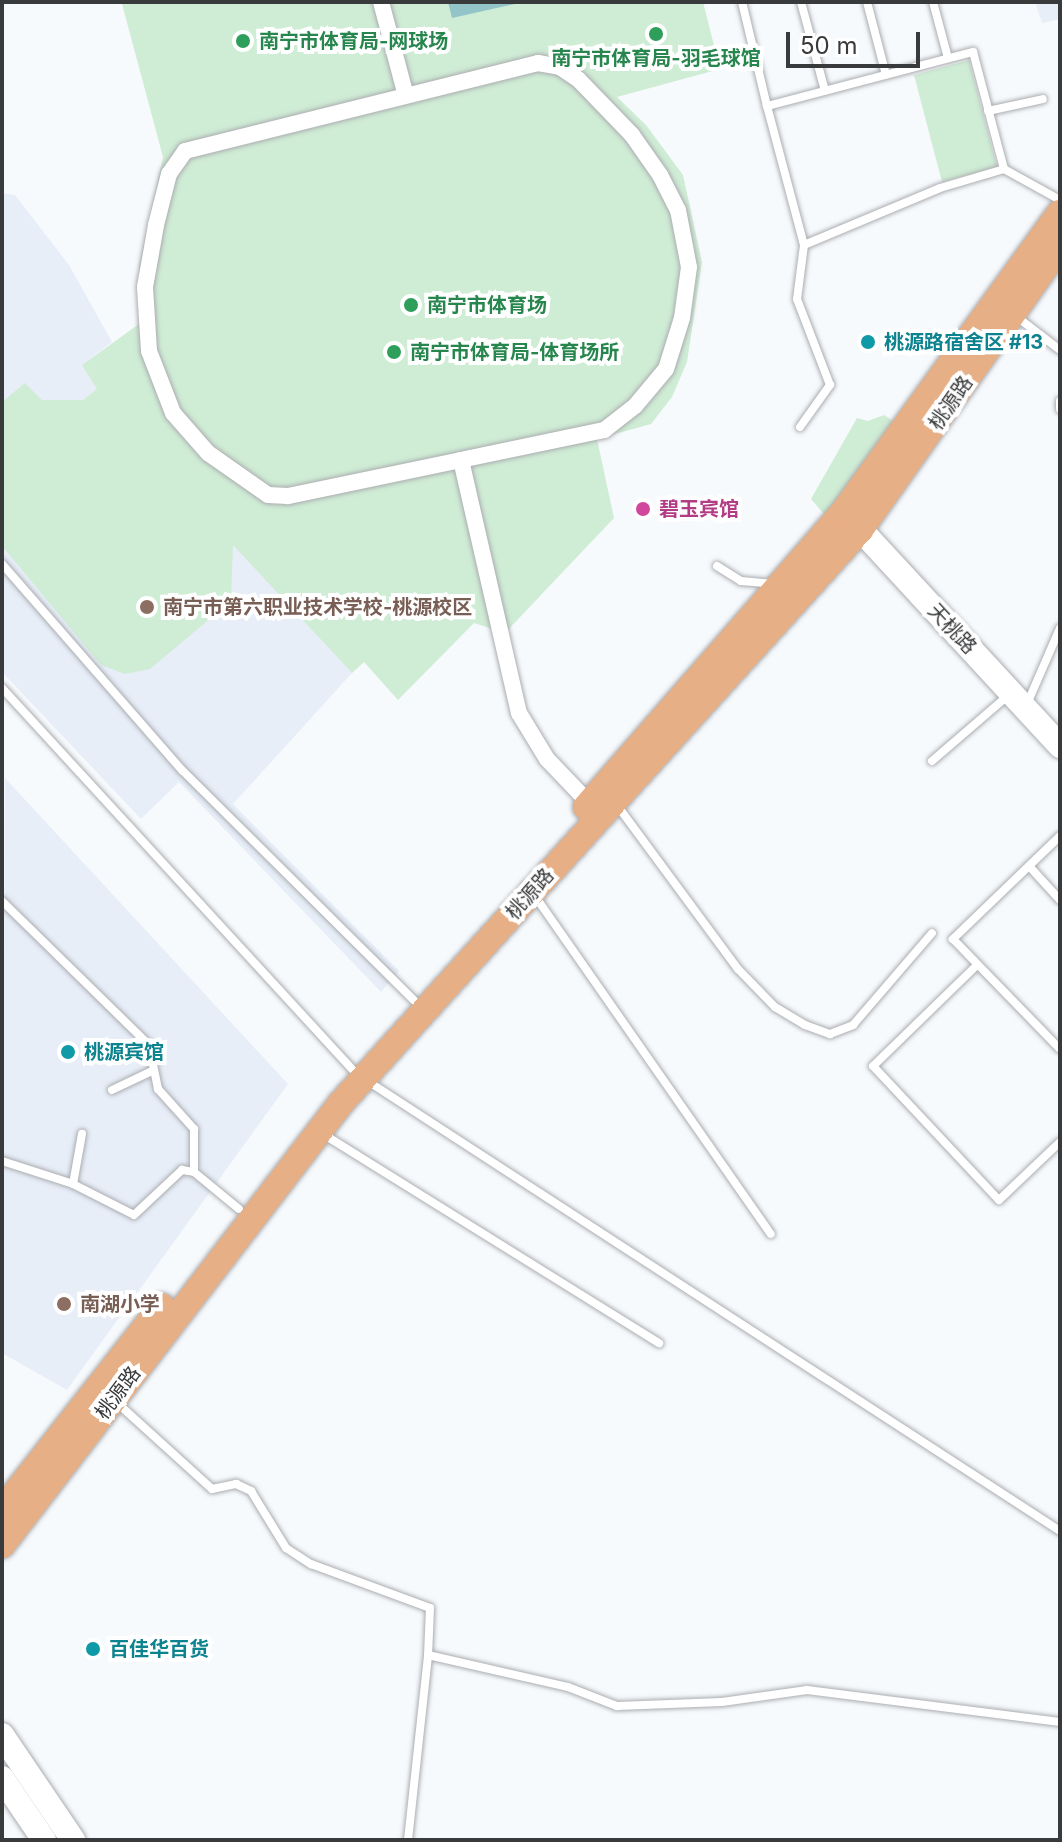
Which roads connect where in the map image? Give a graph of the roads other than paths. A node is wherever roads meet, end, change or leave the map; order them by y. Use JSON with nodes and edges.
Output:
{"nodes":[{"id":1,"x":381,"y":2,"type":"edge"},
{"id":2,"x":742,"y":2,"type":"edge"},
{"id":3,"x":801,"y":2,"type":"edge"},
{"id":4,"x":867,"y":2,"type":"edge"},
{"id":5,"x":933,"y":2,"type":"edge"},
{"id":6,"x":948,"y":58,"type":"junction"},
{"id":7,"x":886,"y":75,"type":"junction"},
{"id":8,"x":825,"y":91,"type":"junction"},
{"id":9,"x":405,"y":92,"type":"junction"},
{"id":10,"x":1043,"y":99,"type":"dead end"},
{"id":11,"x":767,"y":106,"type":"junction"},
{"id":12,"x":988,"y":111,"type":"junction"},
{"id":13,"x":1004,"y":169,"type":"junction"},
{"id":14,"x":1060,"y":200,"type":"edge"},
{"id":15,"x":1060,"y":213,"type":"edge"},
{"id":16,"x":804,"y":245,"type":"junction"},
{"id":17,"x":1060,"y":246,"type":"edge"},
{"id":18,"x":1013,"y":314,"type":"junction"},
{"id":19,"x":1060,"y":350,"type":"edge"},
{"id":20,"x":1060,"y":401,"type":"edge"},
{"id":21,"x":1060,"y":409,"type":"edge"},
{"id":22,"x":800,"y":427,"type":"dead end"},
{"id":23,"x":461,"y":460,"type":"junction"},
{"id":24,"x":852,"y":520,"type":"junction"},
{"id":25,"x":2,"y":564,"type":"edge"},
{"id":26,"x":717,"y":566,"type":"dead end"},
{"id":27,"x":779,"y":585,"type":"junction"},
{"id":28,"x":1060,"y":628,"type":"edge"},
{"id":29,"x":2,"y":688,"type":"edge"},
{"id":30,"x":1018,"y":701,"type":"junction"},
{"id":31,"x":1060,"y":746,"type":"edge"},
{"id":32,"x":932,"y":761,"type":"dead end"},
{"id":33,"x":601,"y":802,"type":"junction"},
{"id":34,"x":1060,"y":836,"type":"edge"},
{"id":35,"x":1029,"y":866,"type":"junction"},
{"id":36,"x":532,"y":892,"type":"junction"},
{"id":37,"x":1060,"y":900,"type":"edge"},
{"id":38,"x":2,"y":901,"type":"edge"},
{"id":39,"x":932,"y":933,"type":"dead end"},
{"id":40,"x":977,"y":965,"type":"junction"},
{"id":41,"x":414,"y":1000,"type":"junction"},
{"id":42,"x":1060,"y":1049,"type":"edge"},
{"id":43,"x":152,"y":1071,"type":"junction"},
{"id":44,"x":358,"y":1074,"type":"junction"},
{"id":45,"x":112,"y":1090,"type":"dead end"},
{"id":46,"x":319,"y":1132,"type":"junction"},
{"id":47,"x":82,"y":1134,"type":"dead end"},
{"id":48,"x":1060,"y":1142,"type":"edge"},
{"id":49,"x":2,"y":1161,"type":"edge"},
{"id":50,"x":194,"y":1172,"type":"junction"},
{"id":51,"x":73,"y":1184,"type":"junction"},
{"id":52,"x":239,"y":1209,"type":"junction"},
{"id":53,"x":771,"y":1234,"type":"dead end"},
{"id":54,"x":659,"y":1343,"type":"dead end"},
{"id":55,"x":113,"y":1400,"type":"junction"},
{"id":56,"x":2,"y":1510,"type":"edge"},
{"id":57,"x":1060,"y":1531,"type":"edge"},
{"id":58,"x":2,"y":1545,"type":"edge"},
{"id":59,"x":428,"y":1655,"type":"junction"},
{"id":60,"x":1060,"y":1722,"type":"edge"},
{"id":61,"x":2,"y":1735,"type":"edge"},
{"id":62,"x":2,"y":1778,"type":"edge"},
{"id":63,"x":44,"y":1840,"type":"edge"},
{"id":64,"x":73,"y":1840,"type":"edge"},
{"id":65,"x":408,"y":1840,"type":"edge"}],
"edges":[{"from":1,"to":9,"type":"street"},
{"from":2,"to":11,"type":"lane"},
{"from":3,"to":8,"type":"lane"},
{"from":4,"to":7,"type":"lane"},
{"from":5,"to":6,"type":"lane"},
{"from":6,"to":7,"type":"lane"},
{"from":6,"to":12,"type":"lane"},
{"from":7,"to":8,"type":"lane"},
{"from":8,"to":11,"type":"lane"},
{"from":9,"to":23,"type":"street"},
{"from":9,"to":23,"type":"street"},
{"from":10,"to":12,"type":"lane"},
{"from":11,"to":16,"type":"lane"},
{"from":12,"to":13,"type":"lane"},
{"from":13,"to":14,"type":"lane"},
{"from":13,"to":16,"type":"lane"},
{"from":15,"to":24,"type":"main road","name":"桃源路"},
{"from":16,"to":22,"type":"lane"},
{"from":17,"to":18,"type":"main road","name":"桃源路"},
{"from":18,"to":19,"type":"lane"},
{"from":18,"to":24,"type":"main road","name":"桃源路"},
{"from":20,"to":21,"type":"lane"},
{"from":23,"to":33,"type":"street"},
{"from":24,"to":27,"type":"main road","name":"桃源路"},
{"from":24,"to":30,"type":"main road","name":"天桃路"},
{"from":24,"to":33,"type":"main road","name":"桃源路"},
{"from":25,"to":41,"type":"lane"},
{"from":26,"to":27,"type":"lane"},
{"from":27,"to":33,"type":"main road","name":"桃源路"},
{"from":28,"to":30,"type":"lane"},
{"from":29,"to":44,"type":"lane"},
{"from":30,"to":31,"type":"main road","name":"天桃路"},
{"from":30,"to":32,"type":"lane"},
{"from":33,"to":36,"type":"main road","name":"桃源路"},
{"from":33,"to":39,"type":"lane"},
{"from":33,"to":41,"type":"main road","name":"桃源路"},
{"from":34,"to":35,"type":"lane"},
{"from":35,"to":37,"type":"lane"},
{"from":35,"to":40,"type":"lane"},
{"from":36,"to":44,"type":"main road","name":"桃源路"},
{"from":36,"to":53,"type":"lane"},
{"from":38,"to":43,"type":"lane"},
{"from":40,"to":42,"type":"lane"},
{"from":40,"to":48,"type":"lane"},
{"from":41,"to":44,"type":"main road","name":"桃源路"},
{"from":43,"to":45,"type":"lane"},
{"from":43,"to":50,"type":"lane"},
{"from":44,"to":46,"type":"main road","name":"桃源路"},
{"from":44,"to":52,"type":"main road","name":"桃源路"},
{"from":44,"to":57,"type":"lane"},
{"from":46,"to":54,"type":"lane"},
{"from":46,"to":55,"type":"main road","name":"桃源路"},
{"from":47,"to":51,"type":"lane"},
{"from":49,"to":51,"type":"lane"},
{"from":50,"to":51,"type":"lane"},
{"from":50,"to":52,"type":"lane"},
{"from":52,"to":56,"type":"main road","name":"桃源路"},
{"from":55,"to":58,"type":"main road","name":"桃源路"},
{"from":55,"to":59,"type":"lane"},
{"from":59,"to":60,"type":"lane"},
{"from":59,"to":65,"type":"lane"},
{"from":61,"to":64,"type":"main road"},
{"from":62,"to":63,"type":"main road"}]}
